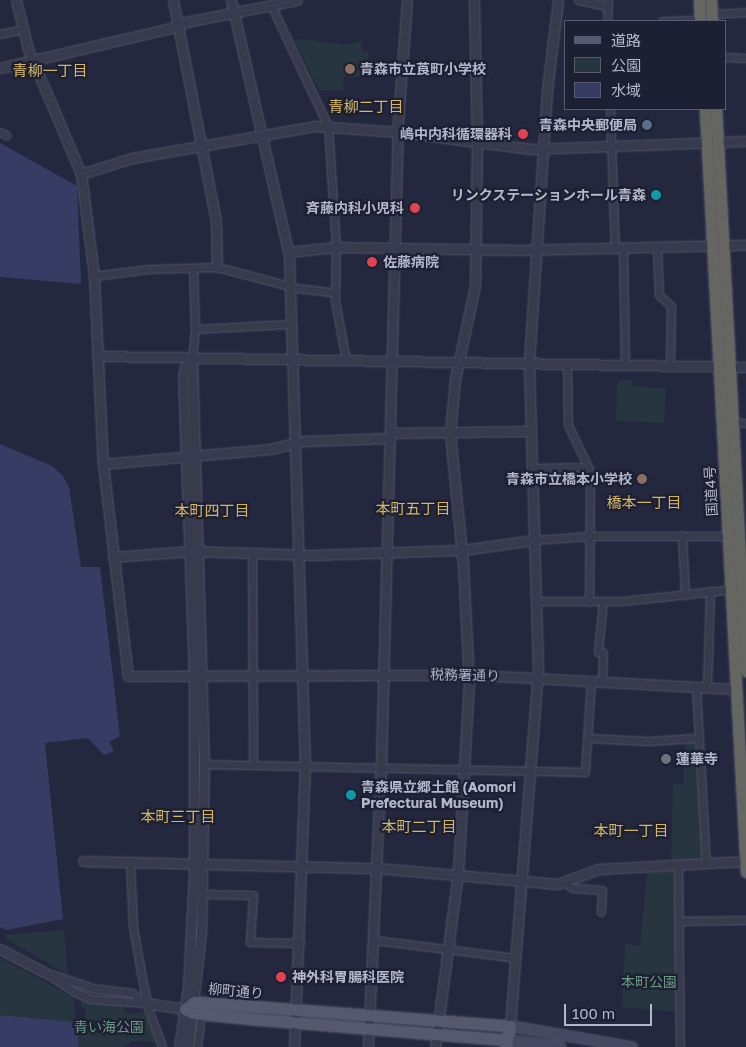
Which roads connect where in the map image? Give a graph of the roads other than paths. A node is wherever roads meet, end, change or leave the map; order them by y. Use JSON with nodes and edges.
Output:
{"nodes":[{"id":1,"x":16,"y":0,"type":"edge"},
{"id":2,"x":173,"y":0,"type":"edge"},
{"id":3,"x":231,"y":0,"type":"edge"},
{"id":4,"x":297,"y":0,"type":"edge"},
{"id":5,"x":407,"y":0,"type":"edge"},
{"id":6,"x":474,"y":0,"type":"edge"},
{"id":7,"x":558,"y":0,"type":"edge"},
{"id":8,"x":578,"y":0,"type":"edge"},
{"id":9,"x":699,"y":0,"type":"edge"},
{"id":10,"x":711,"y":0,"type":"edge"},
{"id":11,"x":608,"y":3,"type":"edge"},
{"id":12,"x":272,"y":7,"type":"junction"},
{"id":13,"x":746,"y":12,"type":"edge"},
{"id":14,"x":234,"y":13,"type":"junction"},
{"id":15,"x":706,"y":19,"type":"edge"},
{"id":16,"x":607,"y":20,"type":"edge"},
{"id":17,"x":684,"y":20,"type":"edge"},
{"id":18,"x":178,"y":25,"type":"junction"},
{"id":19,"x":23,"y":29,"type":"junction"},
{"id":20,"x":0,"y":34,"type":"edge"},
{"id":21,"x":726,"y":57,"type":"edge"},
{"id":22,"x":746,"y":58,"type":"edge"},
{"id":23,"x":33,"y":59,"type":"junction"},
{"id":24,"x":0,"y":68,"type":"edge"},
{"id":25,"x":610,"y":110,"type":"edge"},
{"id":26,"x":705,"y":110,"type":"edge"},
{"id":27,"x":716,"y":110,"type":"edge"},
{"id":28,"x":328,"y":126,"type":"junction"},
{"id":29,"x":398,"y":132,"type":"junction"},
{"id":30,"x":264,"y":135,"type":"junction"},
{"id":31,"x":746,"y":141,"type":"edge"},
{"id":32,"x":712,"y":143,"type":"junction"},
{"id":33,"x":477,"y":145,"type":"junction"},
{"id":34,"x":202,"y":147,"type":"junction"},
{"id":35,"x":611,"y":147,"type":"junction"},
{"id":36,"x":543,"y":150,"type":"junction"},
{"id":37,"x":81,"y":174,"type":"junction"},
{"id":38,"x":746,"y":245,"type":"edge"},
{"id":39,"x":718,"y":246,"type":"junction"},
{"id":40,"x":336,"y":247,"type":"junction"},
{"id":41,"x":657,"y":248,"type":"junction"},
{"id":42,"x":397,"y":249,"type":"junction"},
{"id":43,"x":476,"y":249,"type":"junction"},
{"id":44,"x":619,"y":249,"type":"junction"},
{"id":45,"x":536,"y":250,"type":"junction"},
{"id":46,"x":288,"y":252,"type":"junction"},
{"id":47,"x":217,"y":267,"type":"junction"},
{"id":48,"x":193,"y":268,"type":"junction"},
{"id":49,"x":94,"y":276,"type":"junction"},
{"id":50,"x":288,"y":284,"type":"junction"},
{"id":51,"x":335,"y":292,"type":"junction"},
{"id":52,"x":289,"y":324,"type":"junction"},
{"id":53,"x":195,"y":329,"type":"junction"},
{"id":54,"x":97,"y":356,"type":"junction"},
{"id":55,"x":192,"y":358,"type":"junction"},
{"id":56,"x":290,"y":360,"type":"junction"},
{"id":57,"x":346,"y":360,"type":"junction"},
{"id":58,"x":393,"y":362,"type":"junction"},
{"id":59,"x":529,"y":362,"type":"junction"},
{"id":60,"x":458,"y":363,"type":"junction"},
{"id":61,"x":567,"y":364,"type":"junction"},
{"id":62,"x":625,"y":364,"type":"junction"},
{"id":63,"x":670,"y":365,"type":"junction"},
{"id":64,"x":725,"y":367,"type":"junction"},
{"id":65,"x":746,"y":367,"type":"edge"},
{"id":66,"x":734,"y":422,"type":"junction"},
{"id":67,"x":746,"y":423,"type":"edge"},
{"id":68,"x":530,"y":431,"type":"junction"},
{"id":69,"x":450,"y":434,"type":"junction"},
{"id":70,"x":390,"y":436,"type":"junction"},
{"id":71,"x":293,"y":444,"type":"junction"},
{"id":72,"x":191,"y":455,"type":"junction"},
{"id":73,"x":103,"y":464,"type":"junction"},
{"id":74,"x":586,"y":467,"type":"junction"},
{"id":75,"x":531,"y":468,"type":"junction"},
{"id":76,"x":742,"y":507,"type":"edge"},
{"id":77,"x":682,"y":535,"type":"junction"},
{"id":78,"x":590,"y":536,"type":"junction"},
{"id":79,"x":728,"y":536,"type":"junction"},
{"id":80,"x":534,"y":540,"type":"junction"},
{"id":81,"x":462,"y":550,"type":"junction"},
{"id":82,"x":196,"y":551,"type":"junction"},
{"id":83,"x":252,"y":552,"type":"junction"},
{"id":84,"x":387,"y":553,"type":"junction"},
{"id":85,"x":299,"y":554,"type":"junction"},
{"id":86,"x":113,"y":558,"type":"junction"},
{"id":87,"x":740,"y":589,"type":"edge"},
{"id":88,"x":710,"y":591,"type":"junction"},
{"id":89,"x":685,"y":595,"type":"junction"},
{"id":90,"x":537,"y":602,"type":"junction"},
{"id":91,"x":589,"y":602,"type":"junction"},
{"id":92,"x":603,"y":602,"type":"junction"},
{"id":93,"x":746,"y":671,"type":"edge"},
{"id":94,"x":253,"y":673,"type":"junction"},
{"id":95,"x":199,"y":674,"type":"junction"},
{"id":96,"x":302,"y":674,"type":"junction"},
{"id":97,"x":384,"y":674,"type":"junction"},
{"id":98,"x":469,"y":675,"type":"junction"},
{"id":99,"x":538,"y":678,"type":"junction"},
{"id":100,"x":591,"y":680,"type":"junction"},
{"id":101,"x":602,"y":681,"type":"junction"},
{"id":102,"x":696,"y":686,"type":"junction"},
{"id":103,"x":708,"y":687,"type":"junction"},
{"id":104,"x":741,"y":689,"type":"edge"},
{"id":105,"x":588,"y":738,"type":"junction"},
{"id":106,"x":697,"y":738,"type":"junction"},
{"id":107,"x":204,"y":764,"type":"junction"},
{"id":108,"x":253,"y":764,"type":"junction"},
{"id":109,"x":305,"y":764,"type":"junction"},
{"id":110,"x":381,"y":766,"type":"junction"},
{"id":111,"x":464,"y":770,"type":"junction"},
{"id":112,"x":531,"y":771,"type":"junction"},
{"id":113,"x":83,"y":861,"type":"dead end"},
{"id":114,"x":130,"y":861,"type":"junction"},
{"id":115,"x":746,"y":861,"type":"edge"},
{"id":116,"x":199,"y":862,"type":"junction"},
{"id":117,"x":706,"y":863,"type":"junction"},
{"id":118,"x":303,"y":865,"type":"junction"},
{"id":119,"x":678,"y":865,"type":"junction"},
{"id":120,"x":377,"y":868,"type":"junction"},
{"id":121,"x":746,"y":872,"type":"edge"},
{"id":122,"x":458,"y":873,"type":"junction"},
{"id":123,"x":523,"y":880,"type":"junction"},
{"id":124,"x":565,"y":884,"type":"junction"},
{"id":125,"x":203,"y":894,"type":"junction"},
{"id":126,"x":600,"y":912,"type":"dead end"},
{"id":127,"x":746,"y":920,"type":"edge"},
{"id":128,"x":680,"y":921,"type":"junction"},
{"id":129,"x":374,"y":940,"type":"junction"},
{"id":130,"x":300,"y":943,"type":"junction"},
{"id":131,"x":450,"y":948,"type":"junction"},
{"id":132,"x":0,"y":949,"type":"edge"},
{"id":133,"x":516,"y":958,"type":"junction"},
{"id":134,"x":44,"y":972,"type":"junction"},
{"id":135,"x":146,"y":1002,"type":"junction"},
{"id":136,"x":193,"y":1010,"type":"junction"},
{"id":137,"x":298,"y":1011,"type":"junction"},
{"id":138,"x":370,"y":1016,"type":"junction"},
{"id":139,"x":439,"y":1021,"type":"junction"},
{"id":140,"x":296,"y":1023,"type":"junction"},
{"id":141,"x":510,"y":1026,"type":"junction"},
{"id":142,"x":369,"y":1029,"type":"junction"},
{"id":143,"x":437,"y":1034,"type":"junction"},
{"id":144,"x":506,"y":1043,"type":"edge"},
{"id":145,"x":162,"y":1047,"type":"edge"},
{"id":146,"x":180,"y":1047,"type":"edge"},
{"id":147,"x":188,"y":1047,"type":"edge"},
{"id":148,"x":197,"y":1047,"type":"edge"},
{"id":149,"x":294,"y":1047,"type":"edge"},
{"id":150,"x":368,"y":1047,"type":"edge"},
{"id":151,"x":435,"y":1047,"type":"edge"},
{"id":152,"x":561,"y":1047,"type":"edge"},
{"id":153,"x":628,"y":1047,"type":"edge"},
{"id":154,"x":680,"y":1047,"type":"edge"}],
"edges":[{"from":1,"to":19,"type":"street"},
{"from":2,"to":18,"type":"street"},
{"from":3,"to":14,"type":"street"},
{"from":4,"to":12,"type":"street"},
{"from":5,"to":29,"type":"street"},
{"from":6,"to":33,"type":"street"},
{"from":7,"to":36,"type":"street"},
{"from":8,"to":11,"type":"street"},
{"from":9,"to":15,"type":"highway"},
{"from":10,"to":15,"type":"highway"},
{"from":11,"to":16,"type":"street"},
{"from":12,"to":14,"type":"street"},
{"from":12,"to":28,"type":"street"},
{"from":13,"to":15,"type":"street"},
{"from":14,"to":18,"type":"street"},
{"from":14,"to":30,"type":"street"},
{"from":15,"to":17,"type":"street"},
{"from":18,"to":23,"type":"street"},
{"from":18,"to":34,"type":"street"},
{"from":19,"to":20,"type":"street"},
{"from":19,"to":23,"type":"street"},
{"from":21,"to":22,"type":"street"},
{"from":23,"to":24,"type":"street"},
{"from":23,"to":37,"type":"street"},
{"from":25,"to":35,"type":"street"},
{"from":26,"to":32,"type":"highway","name":"国道4号"},
{"from":27,"to":32,"type":"highway","name":"国道4号"},
{"from":28,"to":29,"type":"street"},
{"from":28,"to":30,"type":"street"},
{"from":28,"to":40,"type":"street"},
{"from":29,"to":33,"type":"street"},
{"from":29,"to":42,"type":"street"},
{"from":30,"to":34,"type":"street"},
{"from":30,"to":46,"type":"street"},
{"from":31,"to":32,"type":"street"},
{"from":32,"to":35,"type":"street"},
{"from":32,"to":39,"type":"highway","name":"国道4号"},
{"from":33,"to":36,"type":"street"},
{"from":33,"to":43,"type":"street"},
{"from":34,"to":37,"type":"street"},
{"from":34,"to":47,"type":"street"},
{"from":35,"to":36,"type":"street"},
{"from":35,"to":44,"type":"street"},
{"from":36,"to":45,"type":"street"},
{"from":37,"to":49,"type":"street"},
{"from":38,"to":39,"type":"street"},
{"from":39,"to":41,"type":"street"},
{"from":39,"to":64,"type":"highway","name":"国道4号"},
{"from":40,"to":42,"type":"street"},
{"from":40,"to":46,"type":"street"},
{"from":40,"to":51,"type":"street"},
{"from":41,"to":44,"type":"street"},
{"from":41,"to":63,"type":"street"},
{"from":42,"to":43,"type":"street"},
{"from":42,"to":58,"type":"street"},
{"from":43,"to":45,"type":"street"},
{"from":43,"to":60,"type":"street"},
{"from":44,"to":45,"type":"street"},
{"from":44,"to":62,"type":"street"},
{"from":45,"to":59,"type":"street"},
{"from":46,"to":50,"type":"street"},
{"from":47,"to":48,"type":"street"},
{"from":47,"to":50,"type":"street"},
{"from":48,"to":49,"type":"street"},
{"from":48,"to":53,"type":"street"},
{"from":49,"to":54,"type":"street"},
{"from":50,"to":51,"type":"street"},
{"from":50,"to":52,"type":"street"},
{"from":51,"to":57,"type":"street"},
{"from":52,"to":53,"type":"street"},
{"from":52,"to":56,"type":"street"},
{"from":53,"to":55,"type":"street"},
{"from":54,"to":55,"type":"street"},
{"from":54,"to":73,"type":"street"},
{"from":55,"to":56,"type":"street"},
{"from":55,"to":72,"type":"street"},
{"from":56,"to":57,"type":"street"},
{"from":56,"to":71,"type":"street"},
{"from":57,"to":58,"type":"street"},
{"from":58,"to":60,"type":"street"},
{"from":58,"to":70,"type":"street"},
{"from":59,"to":60,"type":"street"},
{"from":59,"to":61,"type":"street"},
{"from":59,"to":68,"type":"street"},
{"from":60,"to":69,"type":"street"},
{"from":61,"to":62,"type":"street"},
{"from":61,"to":74,"type":"street"},
{"from":62,"to":63,"type":"street"},
{"from":63,"to":64,"type":"street"},
{"from":64,"to":65,"type":"street"},
{"from":64,"to":66,"type":"highway","name":"国道4号"},
{"from":64,"to":79,"type":"highway","name":"国道4号"},
{"from":66,"to":67,"type":"street"},
{"from":66,"to":76,"type":"highway","name":"国道4号"},
{"from":68,"to":69,"type":"street"},
{"from":68,"to":75,"type":"street"},
{"from":69,"to":70,"type":"street"},
{"from":69,"to":81,"type":"street"},
{"from":70,"to":71,"type":"street"},
{"from":70,"to":84,"type":"street"},
{"from":71,"to":72,"type":"street"},
{"from":71,"to":85,"type":"street"},
{"from":72,"to":73,"type":"street"},
{"from":72,"to":82,"type":"street"},
{"from":73,"to":86,"type":"street"},
{"from":74,"to":75,"type":"street"},
{"from":74,"to":78,"type":"street"},
{"from":75,"to":80,"type":"street"},
{"from":76,"to":87,"type":"highway","name":"国道4号"},
{"from":77,"to":78,"type":"street"},
{"from":77,"to":79,"type":"street"},
{"from":77,"to":89,"type":"street"},
{"from":78,"to":80,"type":"street"},
{"from":78,"to":91,"type":"street"},
{"from":79,"to":87,"type":"highway","name":"国道4号"},
{"from":80,"to":81,"type":"street"},
{"from":80,"to":90,"type":"street"},
{"from":81,"to":84,"type":"street"},
{"from":81,"to":98,"type":"street"},
{"from":82,"to":83,"type":"street"},
{"from":82,"to":86,"type":"street"},
{"from":82,"to":95,"type":"street"},
{"from":83,"to":85,"type":"street"},
{"from":83,"to":94,"type":"street"},
{"from":84,"to":85,"type":"street"},
{"from":84,"to":97,"type":"street"},
{"from":85,"to":96,"type":"street"},
{"from":86,"to":95,"type":"street","name":"税務署通り"},
{"from":87,"to":88,"type":"street"},
{"from":87,"to":93,"type":"highway","name":"国道4号"},
{"from":87,"to":104,"type":"highway","name":"国道4号"},
{"from":88,"to":89,"type":"street"},
{"from":88,"to":103,"type":"street"},
{"from":89,"to":92,"type":"street"},
{"from":90,"to":91,"type":"street"},
{"from":90,"to":99,"type":"street"},
{"from":91,"to":92,"type":"street"},
{"from":92,"to":101,"type":"street"},
{"from":94,"to":95,"type":"street","name":"税務署通り"},
{"from":94,"to":96,"type":"street","name":"税務署通り"},
{"from":94,"to":108,"type":"street"},
{"from":95,"to":107,"type":"street"},
{"from":95,"to":116,"type":"street"},
{"from":96,"to":97,"type":"street","name":"税務署通り"},
{"from":96,"to":109,"type":"street"},
{"from":97,"to":98,"type":"street","name":"税務署通り"},
{"from":97,"to":110,"type":"street"},
{"from":98,"to":99,"type":"street","name":"税務署通り"},
{"from":98,"to":111,"type":"street"},
{"from":99,"to":100,"type":"street","name":"税務署通り"},
{"from":99,"to":112,"type":"street"},
{"from":100,"to":101,"type":"street","name":"税務署通り"},
{"from":100,"to":105,"type":"street"},
{"from":101,"to":102,"type":"street","name":"税務署通り"},
{"from":102,"to":103,"type":"street","name":"税務署通り"},
{"from":102,"to":106,"type":"street"},
{"from":103,"to":104,"type":"street","name":"税務署通り"},
{"from":104,"to":115,"type":"highway","name":"国道4号"},
{"from":105,"to":106,"type":"street"},
{"from":105,"to":112,"type":"street"},
{"from":106,"to":117,"type":"street"},
{"from":107,"to":108,"type":"street"},
{"from":107,"to":116,"type":"street"},
{"from":108,"to":109,"type":"street"},
{"from":109,"to":110,"type":"street"},
{"from":109,"to":118,"type":"street"},
{"from":110,"to":111,"type":"street"},
{"from":110,"to":120,"type":"street"},
{"from":111,"to":112,"type":"street"},
{"from":111,"to":122,"type":"street"},
{"from":112,"to":123,"type":"street"},
{"from":113,"to":114,"type":"street"},
{"from":114,"to":116,"type":"street"},
{"from":114,"to":135,"type":"street"},
{"from":115,"to":117,"type":"street"},
{"from":115,"to":121,"type":"highway","name":"国道4号"},
{"from":116,"to":118,"type":"street"},
{"from":116,"to":125,"type":"street"},
{"from":116,"to":136,"type":"street"},
{"from":117,"to":119,"type":"street"},
{"from":118,"to":120,"type":"street"},
{"from":118,"to":130,"type":"street"},
{"from":119,"to":124,"type":"street"},
{"from":119,"to":128,"type":"street"},
{"from":120,"to":122,"type":"street"},
{"from":120,"to":129,"type":"street"},
{"from":122,"to":123,"type":"street"},
{"from":122,"to":131,"type":"street"},
{"from":123,"to":124,"type":"street"},
{"from":123,"to":133,"type":"street"},
{"from":124,"to":126,"type":"street"},
{"from":125,"to":130,"type":"street"},
{"from":125,"to":136,"type":"street"},
{"from":127,"to":128,"type":"street"},
{"from":128,"to":154,"type":"street"},
{"from":129,"to":131,"type":"street"},
{"from":129,"to":138,"type":"street"},
{"from":130,"to":137,"type":"street"},
{"from":131,"to":133,"type":"street"},
{"from":131,"to":139,"type":"street"},
{"from":132,"to":134,"type":"street"},
{"from":133,"to":141,"type":"street"},
{"from":134,"to":135,"type":"street"},
{"from":134,"to":135,"type":"street"},
{"from":135,"to":136,"type":"street"},
{"from":135,"to":145,"type":"street"},
{"from":136,"to":137,"type":"main road","name":"柳町通り"},
{"from":136,"to":140,"type":"main road","name":"柳町通り"},
{"from":136,"to":146,"type":"street"},
{"from":136,"to":147,"type":"street"},
{"from":136,"to":148,"type":"street"},
{"from":137,"to":138,"type":"main road","name":"柳町通り"},
{"from":137,"to":140,"type":"street"},
{"from":138,"to":139,"type":"main road","name":"柳町通り"},
{"from":138,"to":142,"type":"street"},
{"from":139,"to":141,"type":"main road","name":"柳町通り"},
{"from":139,"to":143,"type":"street"},
{"from":140,"to":142,"type":"main road","name":"柳町通り"},
{"from":140,"to":149,"type":"street"},
{"from":141,"to":144,"type":"main road"},
{"from":141,"to":153,"type":"main road","name":"柳町通り"},
{"from":142,"to":143,"type":"main road","name":"柳町通り"},
{"from":142,"to":150,"type":"street"},
{"from":143,"to":144,"type":"main road","name":"柳町通り"},
{"from":143,"to":151,"type":"street"},
{"from":144,"to":152,"type":"main road","name":"柳町通り"}]}
